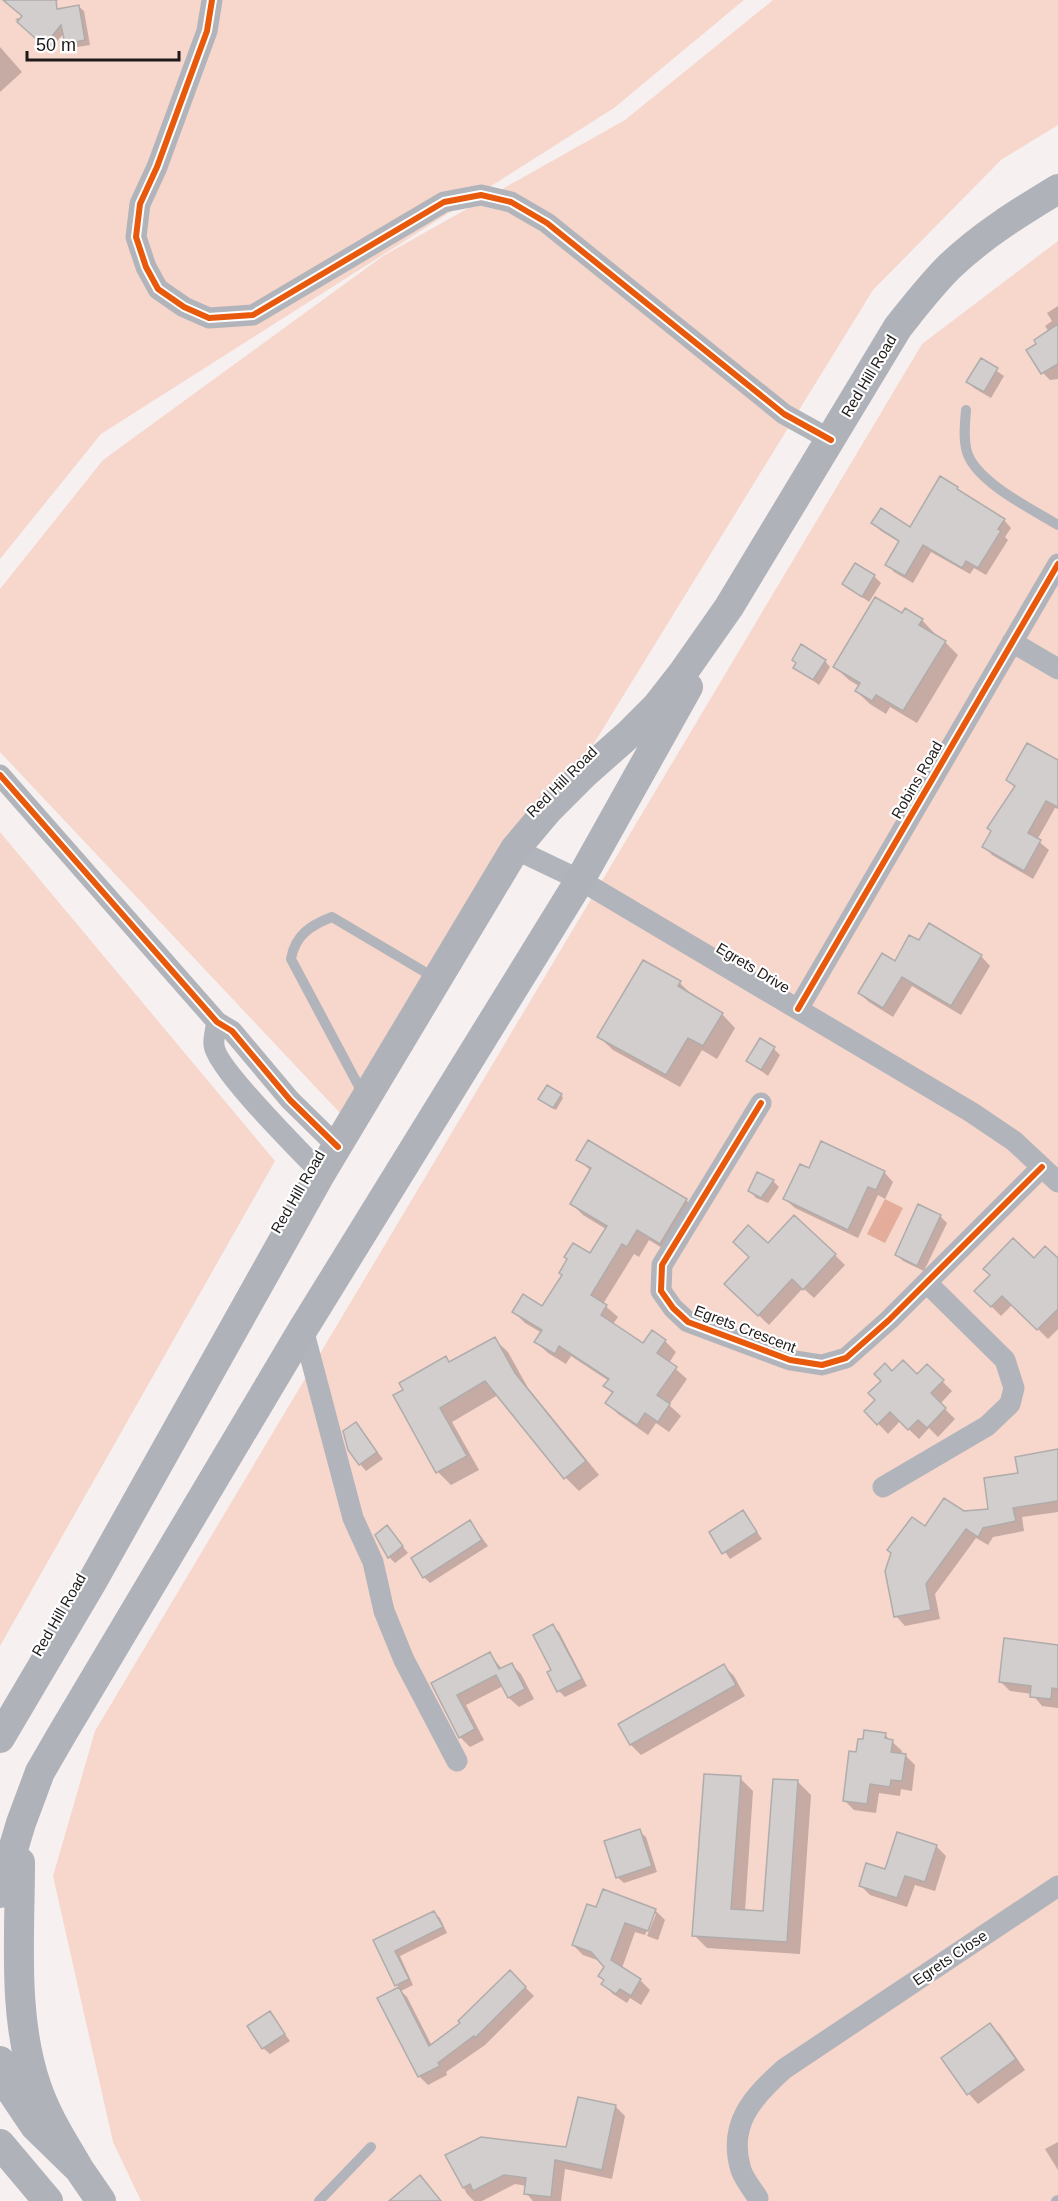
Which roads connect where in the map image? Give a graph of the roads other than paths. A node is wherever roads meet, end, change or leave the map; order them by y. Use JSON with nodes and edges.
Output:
{"nodes":[{"id":1,"x":212,"y":0,"type":"edge"},
{"id":2,"x":1058,"y":189,"type":"edge"},
{"id":3,"x":966,"y":410,"type":"dead end"},
{"id":4,"x":831,"y":440,"type":"junction"},
{"id":5,"x":1058,"y":525,"type":"edge"},
{"id":6,"x":1058,"y":564,"type":"edge"},
{"id":7,"x":729,"y":607,"type":"junction"},
{"id":8,"x":1012,"y":642,"type":"junction"},
{"id":9,"x":1058,"y":669,"type":"edge"},
{"id":10,"x":0,"y":775,"type":"edge"},
{"id":11,"x":515,"y":849,"type":"junction"},
{"id":12,"x":580,"y":880,"type":"junction"},
{"id":13,"x":438,"y":979,"type":"junction"},
{"id":14,"x":798,"y":1009,"type":"junction"},
{"id":15,"x":217,"y":1022,"type":"junction"},
{"id":16,"x":366,"y":1099,"type":"junction"},
{"id":17,"x":761,"y":1103,"type":"dead end"},
{"id":18,"x":338,"y":1147,"type":"junction"},
{"id":19,"x":1042,"y":1167,"type":"junction"},
{"id":20,"x":321,"y":1173,"type":"junction"},
{"id":21,"x":1058,"y":1182,"type":"edge"},
{"id":22,"x":927,"y":1283,"type":"junction"},
{"id":23,"x":303,"y":1329,"type":"junction"},
{"id":24,"x":883,"y":1487,"type":"dead end"},
{"id":25,"x":0,"y":1738,"type":"edge"},
{"id":26,"x":458,"y":1761,"type":"dead end"},
{"id":27,"x":21,"y":1823,"type":"junction"},
{"id":28,"x":1058,"y":1886,"type":"edge"},
{"id":29,"x":0,"y":1893,"type":"edge"},
{"id":30,"x":0,"y":2061,"type":"edge"},
{"id":31,"x":0,"y":2144,"type":"edge"},
{"id":32,"x":371,"y":2147,"type":"dead end"},
{"id":33,"x":79,"y":2169,"type":"junction"},
{"id":34,"x":0,"y":2175,"type":"edge"},
{"id":35,"x":758,"y":2198,"type":"dead end"},
{"id":36,"x":43,"y":2201,"type":"edge"},
{"id":37,"x":48,"y":2201,"type":"edge"},
{"id":38,"x":101,"y":2201,"type":"edge"},
{"id":39,"x":319,"y":2201,"type":"edge"}],
"edges":[{"from":1,"to":4,"type":"street"},
{"from":2,"to":4,"type":"main road","name":"Red Hill Road"},
{"from":3,"to":5,"type":"lane"},
{"from":4,"to":7,"type":"main road","name":"Red Hill Road"},
{"from":6,"to":8,"type":"street","name":"Robins Road"},
{"from":7,"to":11,"type":"main road","name":"Red Hill Road"},
{"from":7,"to":12,"type":"main road","name":"Red Hill Road"},
{"from":8,"to":9,"type":"street"},
{"from":8,"to":14,"type":"street","name":"Robins Road"},
{"from":10,"to":15,"type":"street"},
{"from":11,"to":12,"type":"street","name":"Egrets Drive"},
{"from":11,"to":13,"type":"main road","name":"Red Hill Road"},
{"from":12,"to":14,"type":"street","name":"Egrets Drive"},
{"from":12,"to":23,"type":"main road","name":"Red Hill Road"},
{"from":13,"to":16,"type":"main road","name":"Red Hill Road"},
{"from":13,"to":16,"type":"lane"},
{"from":14,"to":19,"type":"street","name":"Egrets Drive"},
{"from":15,"to":18,"type":"street"},
{"from":15,"to":20,"type":"street"},
{"from":16,"to":18,"type":"main road","name":"Red Hill Road"},
{"from":17,"to":22,"type":"street","name":"Egrets Crescent"},
{"from":18,"to":20,"type":"main road","name":"Red Hill Road"},
{"from":19,"to":21,"type":"street","name":"Egrets Drive"},
{"from":19,"to":22,"type":"street","name":"Egrets Crescent"},
{"from":20,"to":25,"type":"main road","name":"Red Hill Road"},
{"from":22,"to":24,"type":"street"},
{"from":23,"to":26,"type":"street"},
{"from":23,"to":27,"type":"main road","name":"Red Hill Road"},
{"from":27,"to":29,"type":"main road","name":"Red Hill Road"},
{"from":27,"to":33,"type":"main road"},
{"from":28,"to":35,"type":"street","name":"Egrets Close"},
{"from":30,"to":33,"type":"main road"},
{"from":31,"to":37,"type":"main road"},
{"from":32,"to":39,"type":"lane"},
{"from":33,"to":38,"type":"main road"},
{"from":34,"to":36,"type":"main road"}]}
